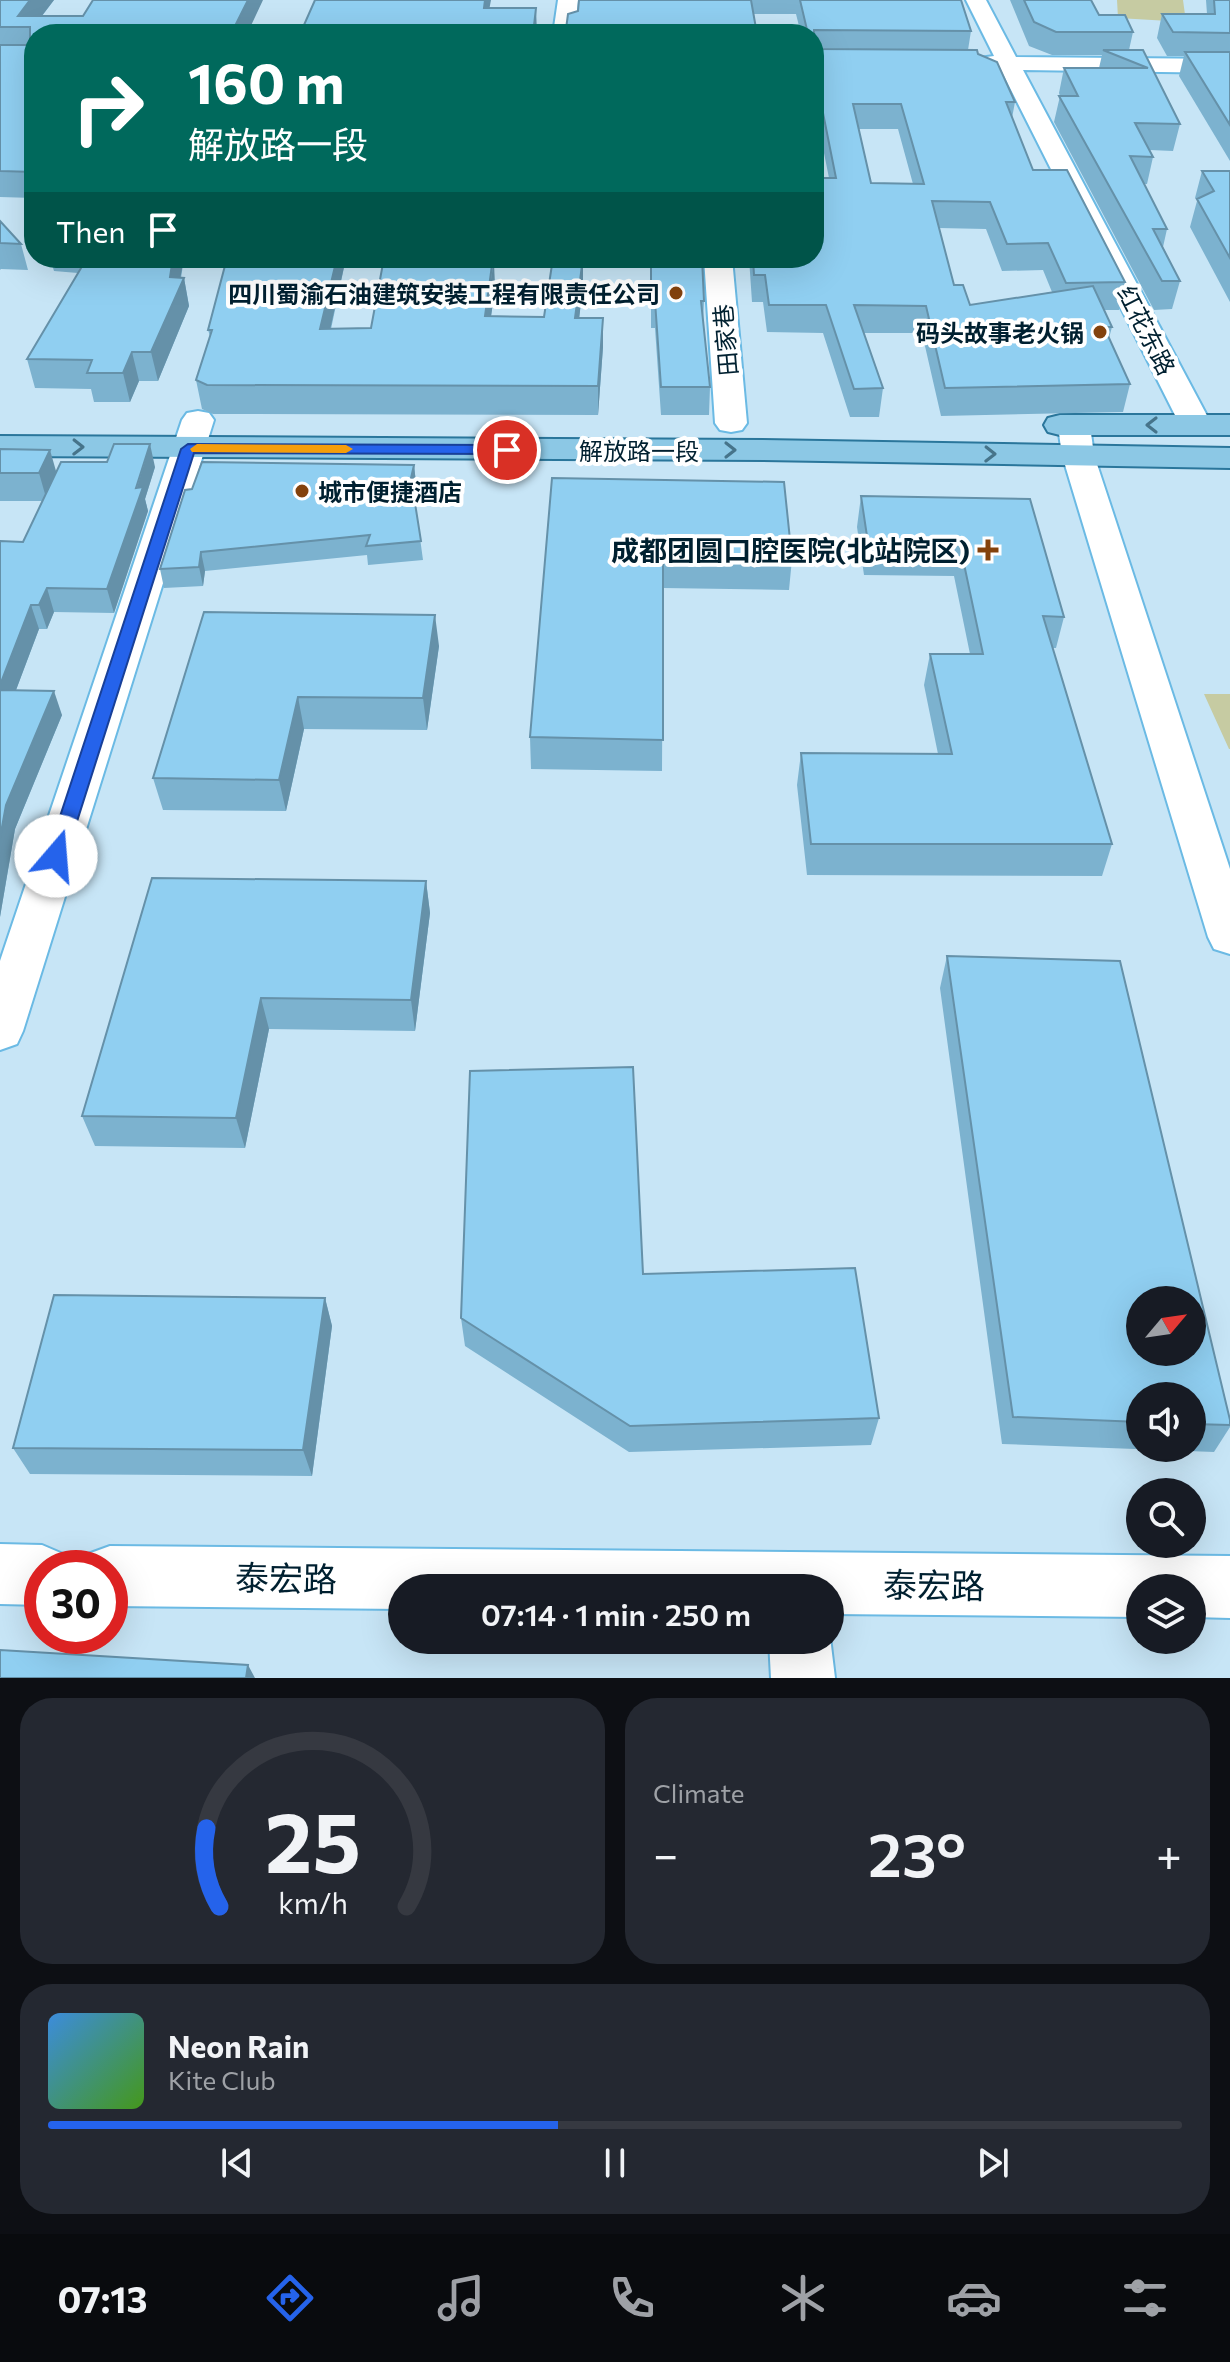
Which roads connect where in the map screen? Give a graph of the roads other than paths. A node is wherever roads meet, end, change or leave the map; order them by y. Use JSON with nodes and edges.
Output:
{"nodes":[{"id":1,"x":568,"y":0,"type":"edge"},
{"id":2,"x":976,"y":0,"type":"edge"},
{"id":3,"x":565,"y":24,"type":"edge"},
{"id":4,"x":965,"y":63,"type":"edge"},
{"id":5,"x":1010,"y":63,"type":"junction"},
{"id":6,"x":1230,"y":66,"type":"edge"},
{"id":7,"x":719,"y":268,"type":"edge"},
{"id":8,"x":0,"y":418,"type":"edge"},
{"id":9,"x":731,"y":423,"type":"junction"},
{"id":10,"x":1196,"y":425,"type":"junction"},
{"id":11,"x":1230,"y":425,"type":"edge"},
{"id":12,"x":193,"y":434,"type":"junction"},
{"id":13,"x":1076,"y":440,"type":"junction"},
{"id":14,"x":0,"y":446,"type":"edge"},
{"id":15,"x":1230,"y":458,"type":"edge"},
{"id":16,"x":1230,"y":937,"type":"edge"},
{"id":17,"x":0,"y":1031,"type":"edge"},
{"id":18,"x":0,"y":1574,"type":"edge"},
{"id":19,"x":24,"y":1575,"type":"edge"},
{"id":20,"x":128,"y":1577,"type":"edge"},
{"id":21,"x":388,"y":1587,"type":"edge"},
{"id":22,"x":1230,"y":1587,"type":"edge"},
{"id":23,"x":844,"y":1601,"type":"edge"},
{"id":24,"x":801,"y":1654,"type":"edge"},
{"id":25,"x":803,"y":1678,"type":"edge"}],
"edges":[{"from":1,"to":3,"type":"street"},
{"from":2,"to":5,"type":"street","name":"红花东路"},
{"from":4,"to":5,"type":"street"},
{"from":5,"to":6,"type":"street"},
{"from":5,"to":10,"type":"street","name":"红花东路"},
{"from":7,"to":9,"type":"street","name":"田家巷"},
{"from":8,"to":12,"type":"main road","name":"解放路一段"},
{"from":9,"to":12,"type":"main road","name":"解放路一段"},
{"from":9,"to":13,"type":"main road","name":"解放路一段"},
{"from":10,"to":11,"type":"main road","name":"解放路一段"},
{"from":10,"to":13,"type":"main road","name":"解放路一段","one_way":true},
{"from":12,"to":13,"type":"main road","name":"解放路一段","one_way":true},
{"from":14,"to":12,"type":"main road","name":"解放路一段","one_way":true},
{"from":12,"to":17,"type":"street"},
{"from":13,"to":15,"type":"main road","name":"解放路一段"},
{"from":13,"to":16,"type":"street"},
{"from":18,"to":19,"type":"street"},
{"from":20,"to":21,"type":"street","name":"泰宏路"},
{"from":22,"to":23,"type":"street","name":"泰宏路"},
{"from":24,"to":25,"type":"street"}]}
